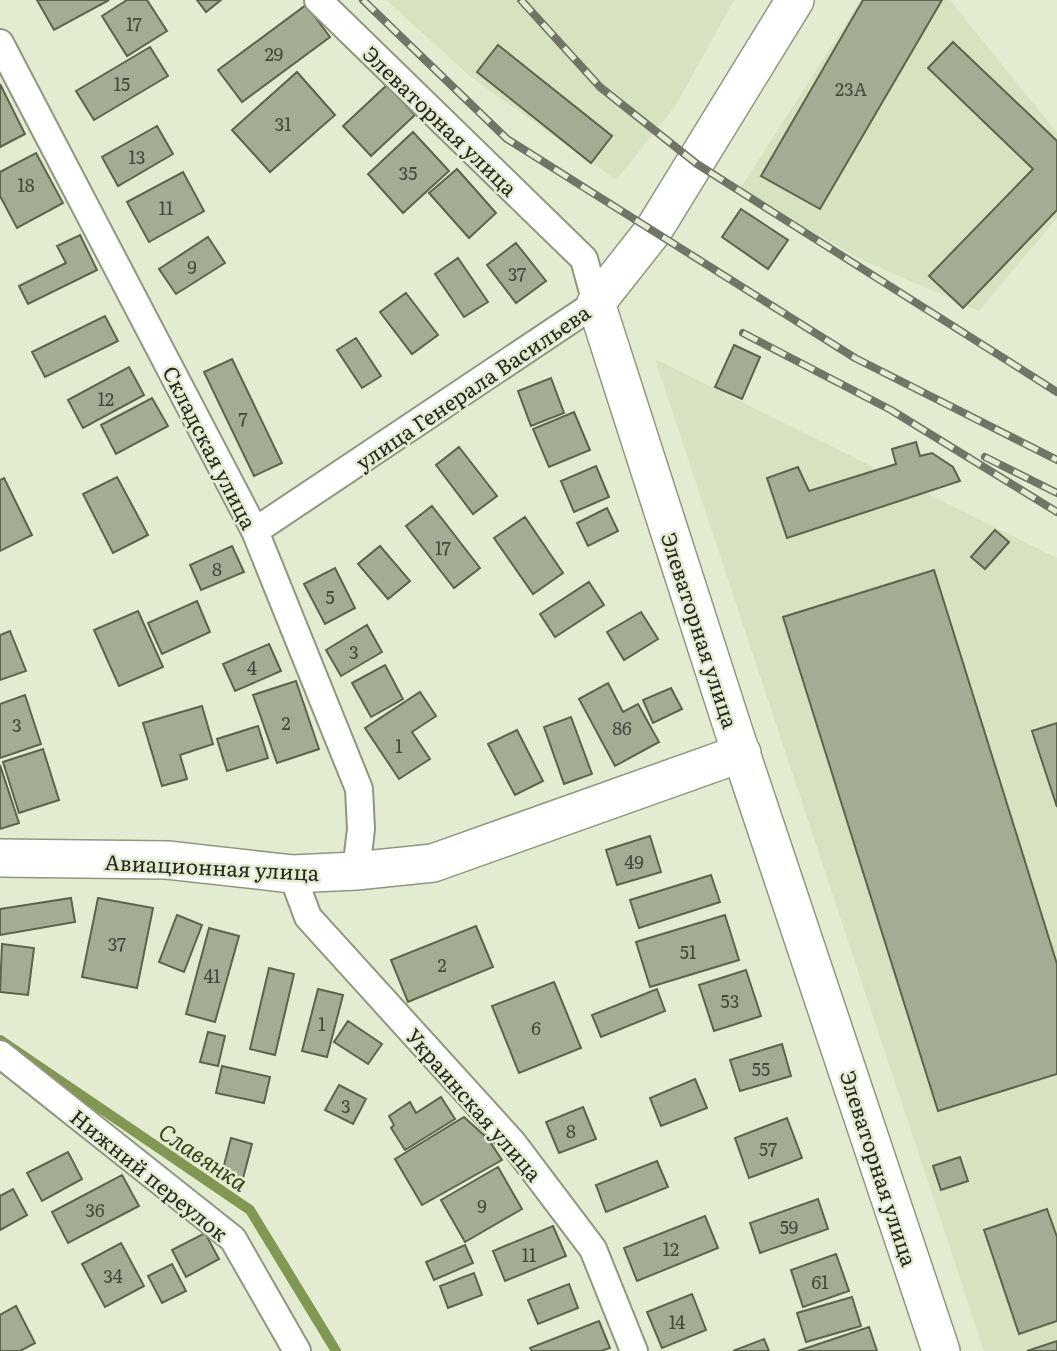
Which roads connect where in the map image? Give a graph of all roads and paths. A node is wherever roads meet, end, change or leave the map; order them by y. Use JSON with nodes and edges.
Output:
{"nodes":[{"id":1,"x":318,"y":0,"type":"edge"},
{"id":2,"x":795,"y":0,"type":"edge"},
{"id":3,"x":0,"y":43,"type":"edge"},
{"id":4,"x":596,"y":303,"type":"junction"},
{"id":5,"x":255,"y":531,"type":"junction"},
{"id":6,"x":742,"y":753,"type":"junction"},
{"id":7,"x":0,"y":858,"type":"edge"},
{"id":8,"x":356,"y":871,"type":"junction"},
{"id":9,"x":292,"y":874,"type":"junction"},
{"id":10,"x":0,"y":1054,"type":"edge"},
{"id":11,"x":297,"y":1351,"type":"edge"},
{"id":12,"x":634,"y":1351,"type":"edge"},
{"id":13,"x":941,"y":1351,"type":"edge"}],
"edges":[{"from":1,"to":4,"type":"street","name":"Элеваторная улица"},
{"from":2,"to":4,"type":"main road","name":"улица Генерала Васильева"},
{"from":3,"to":5,"type":"street","name":"Складская улица"},
{"from":4,"to":5,"type":"street","name":"улица Генерала Васильева"},
{"from":4,"to":6,"type":"main road","name":"Элеваторная улица"},
{"from":5,"to":8,"type":"street","name":"Складская улица"},
{"from":6,"to":8,"type":"main road","name":"Авиационная улица"},
{"from":6,"to":13,"type":"main road","name":"Элеваторная улица"},
{"from":7,"to":9,"type":"main road","name":"Авиационная улица"},
{"from":8,"to":9,"type":"main road","name":"Авиационная улица"},
{"from":9,"to":12,"type":"street","name":"Украинская улица"},
{"from":10,"to":11,"type":"street","name":"Нижний переулок"}]}
